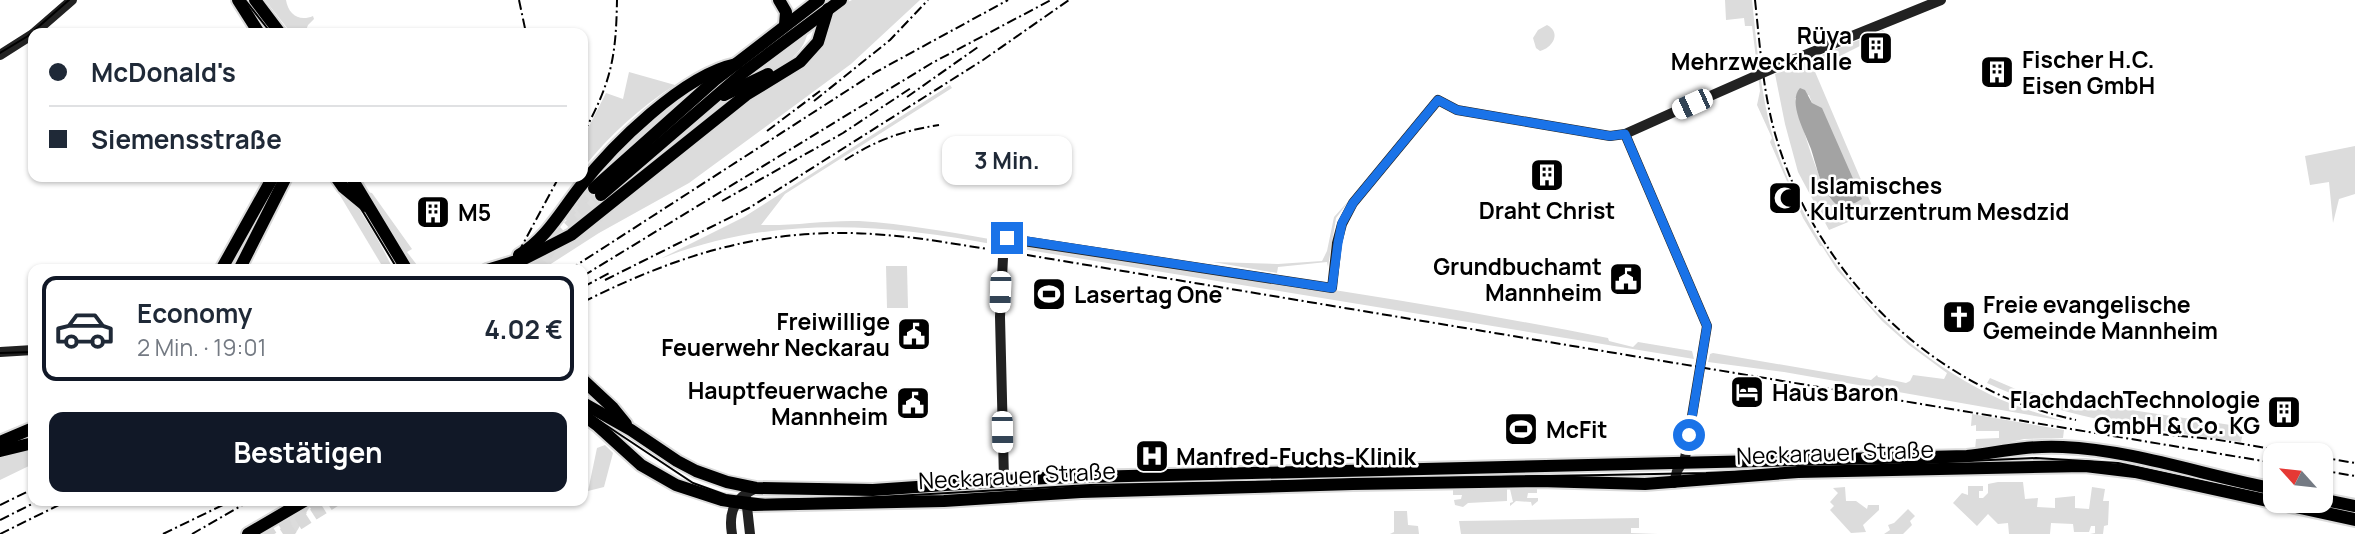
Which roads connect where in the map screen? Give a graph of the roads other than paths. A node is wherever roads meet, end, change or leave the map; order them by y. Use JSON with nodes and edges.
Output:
{"nodes":[{"id":1,"x":72,"y":0,"type":"edge"},
{"id":2,"x":238,"y":0,"type":"edge"},
{"id":3,"x":255,"y":0,"type":"edge"},
{"id":4,"x":841,"y":0,"type":"edge"},
{"id":5,"x":1941,"y":0,"type":"edge"},
{"id":6,"x":823,"y":4,"type":"edge"},
{"id":7,"x":796,"y":12,"type":"edge"},
{"id":8,"x":39,"y":28,"type":"edge"},
{"id":9,"x":256,"y":28,"type":"edge"},
{"id":10,"x":277,"y":28,"type":"edge"},
{"id":11,"x":28,"y":36,"type":"edge"},
{"id":12,"x":807,"y":52,"type":"junction"},
{"id":13,"x":0,"y":55,"type":"edge"},
{"id":14,"x":736,"y":64,"type":"junction"},
{"id":15,"x":712,"y":98,"type":"junction"},
{"id":16,"x":1625,"y":134,"type":"junction"},
{"id":17,"x":588,"y":178,"type":"tunnel mouth"},
{"id":18,"x":270,"y":182,"type":"edge"},
{"id":19,"x":284,"y":182,"type":"edge"},
{"id":20,"x":340,"y":182,"type":"edge"},
{"id":21,"x":354,"y":182,"type":"edge"},
{"id":22,"x":585,"y":182,"type":"edge"},
{"id":23,"x":563,"y":210,"type":"junction"},
{"id":24,"x":371,"y":211,"type":"junction"},
{"id":25,"x":582,"y":227,"type":"junction"},
{"id":26,"x":225,"y":264,"type":"edge"},
{"id":27,"x":244,"y":264,"type":"edge"},
{"id":28,"x":403,"y":264,"type":"edge"},
{"id":29,"x":504,"y":264,"type":"edge"},
{"id":30,"x":505,"y":264,"type":"edge"},
{"id":31,"x":28,"y":350,"type":"edge"},
{"id":32,"x":0,"y":352,"type":"edge"},
{"id":33,"x":588,"y":385,"type":"edge"},
{"id":34,"x":588,"y":406,"type":"edge"},
{"id":35,"x":588,"y":420,"type":"edge"},
{"id":36,"x":28,"y":430,"type":"edge"},
{"id":37,"x":631,"y":430,"type":"junction"},
{"id":38,"x":0,"y":442,"type":"edge"},
{"id":39,"x":28,"y":444,"type":"edge"},
{"id":40,"x":2028,"y":447,"type":"junction"},
{"id":41,"x":2056,"y":447,"type":"junction"},
{"id":42,"x":0,"y":451,"type":"edge"},
{"id":43,"x":2046,"y":466,"type":"junction"},
{"id":44,"x":689,"y":467,"type":"junction"},
{"id":45,"x":2017,"y":467,"type":"junction"},
{"id":46,"x":1682,"y":474,"type":"junction"},
{"id":47,"x":1004,"y":481,"type":"junction"},
{"id":48,"x":676,"y":485,"type":"junction"},
{"id":49,"x":2263,"y":486,"type":"edge"},
{"id":50,"x":1005,"y":497,"type":"junction"},
{"id":51,"x":742,"y":498,"type":"junction"},
{"id":52,"x":2333,"y":502,"type":"edge"},
{"id":53,"x":764,"y":505,"type":"junction"},
{"id":54,"x":296,"y":506,"type":"edge"},
{"id":55,"x":2355,"y":506,"type":"edge"},
{"id":56,"x":2355,"y":520,"type":"edge"},
{"id":57,"x":750,"y":530,"type":"edge"},
{"id":58,"x":248,"y":534,"type":"edge"},
{"id":59,"x":732,"y":534,"type":"edge"}],
"edges":[{"from":1,"to":8,"type":"street"},
{"from":2,"to":9,"type":"main road"},
{"from":3,"to":10,"type":"main road"},
{"from":4,"to":6,"type":"main road"},
{"from":5,"to":16,"type":"street","bridge":true},
{"from":6,"to":7,"type":"main road"},
{"from":6,"to":12,"type":"main road"},
{"from":7,"to":12,"type":"main road"},
{"from":7,"to":14,"type":"main road"},
{"from":7,"to":15,"type":"main road"},
{"from":11,"to":13,"type":"street"},
{"from":12,"to":15,"type":"main road"},
{"from":12,"to":25,"type":"main road"},
{"from":14,"to":15,"type":"main road"},
{"from":14,"to":17,"type":"main road"},
{"from":16,"to":46,"type":"street"},
{"from":16,"to":47,"type":"street"},
{"from":18,"to":26,"type":"main road"},
{"from":19,"to":27,"type":"main road"},
{"from":20,"to":24,"type":"main road"},
{"from":21,"to":24,"type":"main road"},
{"from":22,"to":23,"type":"main road"},
{"from":23,"to":25,"type":"main road"},
{"from":23,"to":29,"type":"main road"},
{"from":24,"to":28,"type":"main road"},
{"from":25,"to":30,"type":"main road"},
{"from":31,"to":32,"type":"street"},
{"from":33,"to":37,"type":"main road"},
{"from":34,"to":37,"type":"main road","name":"Neckarauer Straße"},
{"from":35,"to":48,"type":"main road","name":"Neckarauer Straße"},
{"from":36,"to":38,"type":"main road"},
{"from":37,"to":44,"type":"main road","name":"Neckarauer Straße"},
{"from":39,"to":42,"type":"main road"},
{"from":40,"to":41,"type":"main road","name":"Neckarauer Straße"},
{"from":40,"to":45,"type":"main road"},
{"from":40,"to":46,"type":"main road","name":"Neckarauer Straße"},
{"from":41,"to":43,"type":"main road"},
{"from":41,"to":49,"type":"main road","name":"Neckarauer Straße"},
{"from":43,"to":45,"type":"main road","name":"Neckarauer Straße"},
{"from":43,"to":56,"type":"main road","name":"Neckarauer Straße"},
{"from":44,"to":48,"type":"main road"},
{"from":44,"to":51,"type":"main road","name":"Neckarauer Straße"},
{"from":45,"to":46,"type":"main road","name":"Neckarauer Straße"},
{"from":46,"to":47,"type":"main road","name":"Neckarauer Straße"},
{"from":46,"to":50,"type":"main road","name":"Neckarauer Straße"},
{"from":47,"to":50,"type":"main road"},
{"from":47,"to":51,"type":"main road","name":"Neckarauer Straße"},
{"from":48,"to":51,"type":"main road","name":"Neckarauer Straße"},
{"from":50,"to":53,"type":"main road","name":"Neckarauer Straße"},
{"from":51,"to":53,"type":"main road","name":"Neckarauer Straße"},
{"from":51,"to":57,"type":"street"},
{"from":51,"to":59,"type":"street"},
{"from":52,"to":55,"type":"main road"},
{"from":53,"to":57,"type":"street"},
{"from":54,"to":58,"type":"main road"}]}
